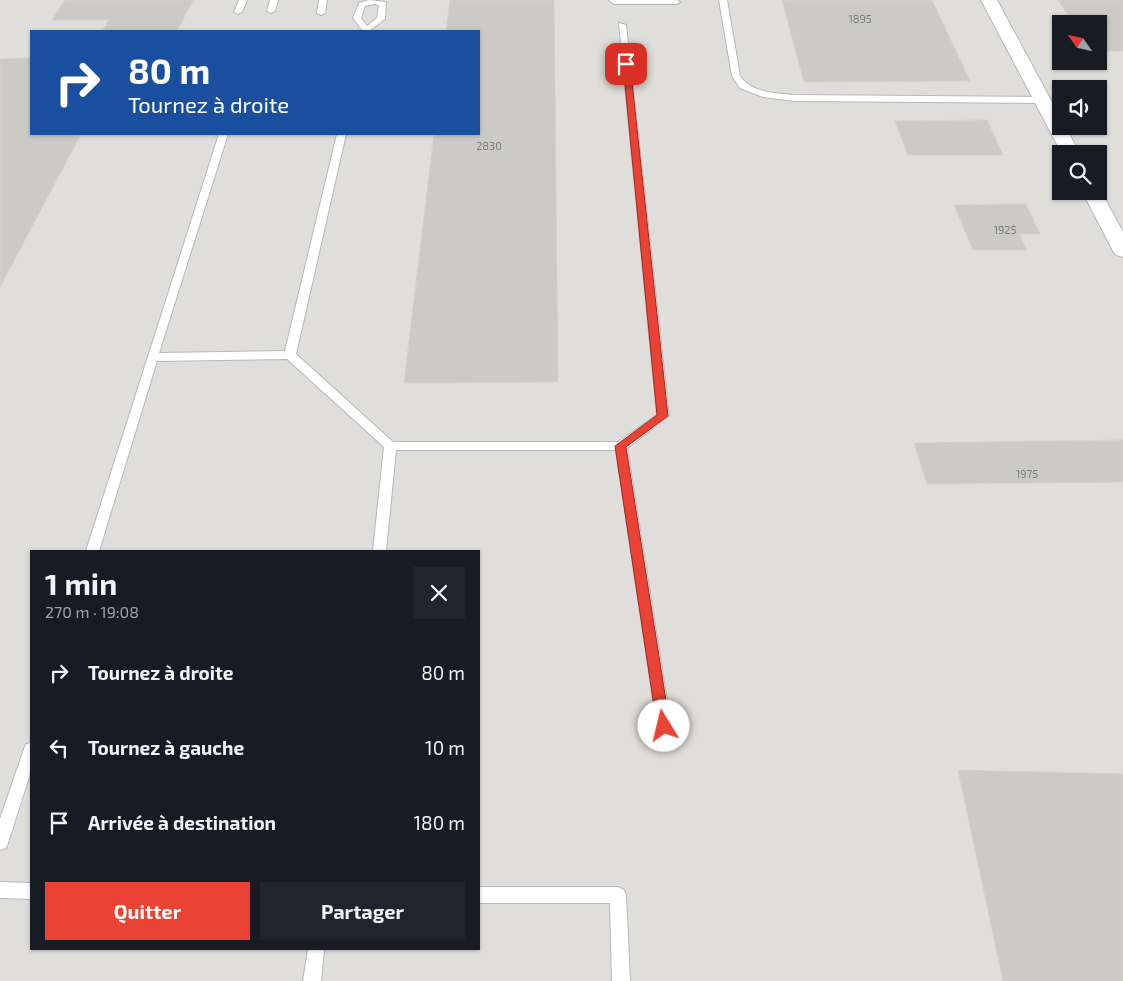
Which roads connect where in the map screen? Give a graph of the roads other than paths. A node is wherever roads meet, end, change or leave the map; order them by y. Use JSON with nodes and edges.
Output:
{"nodes":[{"id":1,"x":243,"y":0,"type":"edge"},
{"id":2,"x":274,"y":0,"type":"edge"},
{"id":3,"x":323,"y":0,"type":"edge"},
{"id":4,"x":374,"y":0,"type":"edge"},
{"id":5,"x":614,"y":0,"type":"edge"},
{"id":6,"x":723,"y":0,"type":"edge"},
{"id":7,"x":989,"y":0,"type":"edge"},
{"id":8,"x":676,"y":2,"type":"dead end"},
{"id":9,"x":238,"y":12,"type":"dead end"},
{"id":10,"x":271,"y":12,"type":"dead end"},
{"id":11,"x":321,"y":13,"type":"dead end"},
{"id":12,"x":622,"y":25,"type":"dead end"},
{"id":13,"x":365,"y":30,"type":"edge"},
{"id":14,"x":367,"y":30,"type":"edge"},
{"id":15,"x":1042,"y":100,"type":"junction"},
{"id":16,"x":223,"y":135,"type":"edge"},
{"id":17,"x":342,"y":135,"type":"edge"},
{"id":18,"x":1066,"y":145,"type":"edge"},
{"id":19,"x":1096,"y":200,"type":"edge"},
{"id":20,"x":1123,"y":251,"type":"edge"},
{"id":21,"x":290,"y":355,"type":"junction"},
{"id":22,"x":152,"y":357,"type":"junction"},
{"id":23,"x":390,"y":446,"type":"junction"},
{"id":24,"x":620,"y":446,"type":"junction"},
{"id":25,"x":92,"y":550,"type":"edge"},
{"id":26,"x":379,"y":550,"type":"edge"},
{"id":27,"x":664,"y":726,"type":"dead end"},
{"id":28,"x":30,"y":752,"type":"edge"},
{"id":29,"x":0,"y":842,"type":"edge"},
{"id":30,"x":0,"y":890,"type":"edge"},
{"id":31,"x":30,"y":891,"type":"edge"},
{"id":32,"x":480,"y":895,"type":"edge"},
{"id":33,"x":316,"y":950,"type":"edge"},
{"id":34,"x":312,"y":981,"type":"edge"},
{"id":35,"x":621,"y":981,"type":"edge"}],
"edges":[{"from":1,"to":9,"type":"lane"},
{"from":2,"to":10,"type":"lane"},
{"from":3,"to":11,"type":"lane"},
{"from":4,"to":13,"type":"lane"},
{"from":4,"to":14,"type":"lane"},
{"from":5,"to":8,"type":"lane"},
{"from":6,"to":15,"type":"lane"},
{"from":7,"to":15,"type":"street"},
{"from":12,"to":24,"type":"lane"},
{"from":15,"to":18,"type":"street"},
{"from":16,"to":22,"type":"lane"},
{"from":17,"to":21,"type":"lane"},
{"from":19,"to":20,"type":"street"},
{"from":21,"to":22,"type":"lane"},
{"from":21,"to":23,"type":"lane"},
{"from":22,"to":25,"type":"lane"},
{"from":23,"to":24,"type":"lane"},
{"from":23,"to":26,"type":"lane"},
{"from":24,"to":27,"type":"lane"},
{"from":28,"to":29,"type":"lane"},
{"from":30,"to":31,"type":"lane"},
{"from":32,"to":35,"type":"lane"},
{"from":33,"to":34,"type":"lane"}]}
